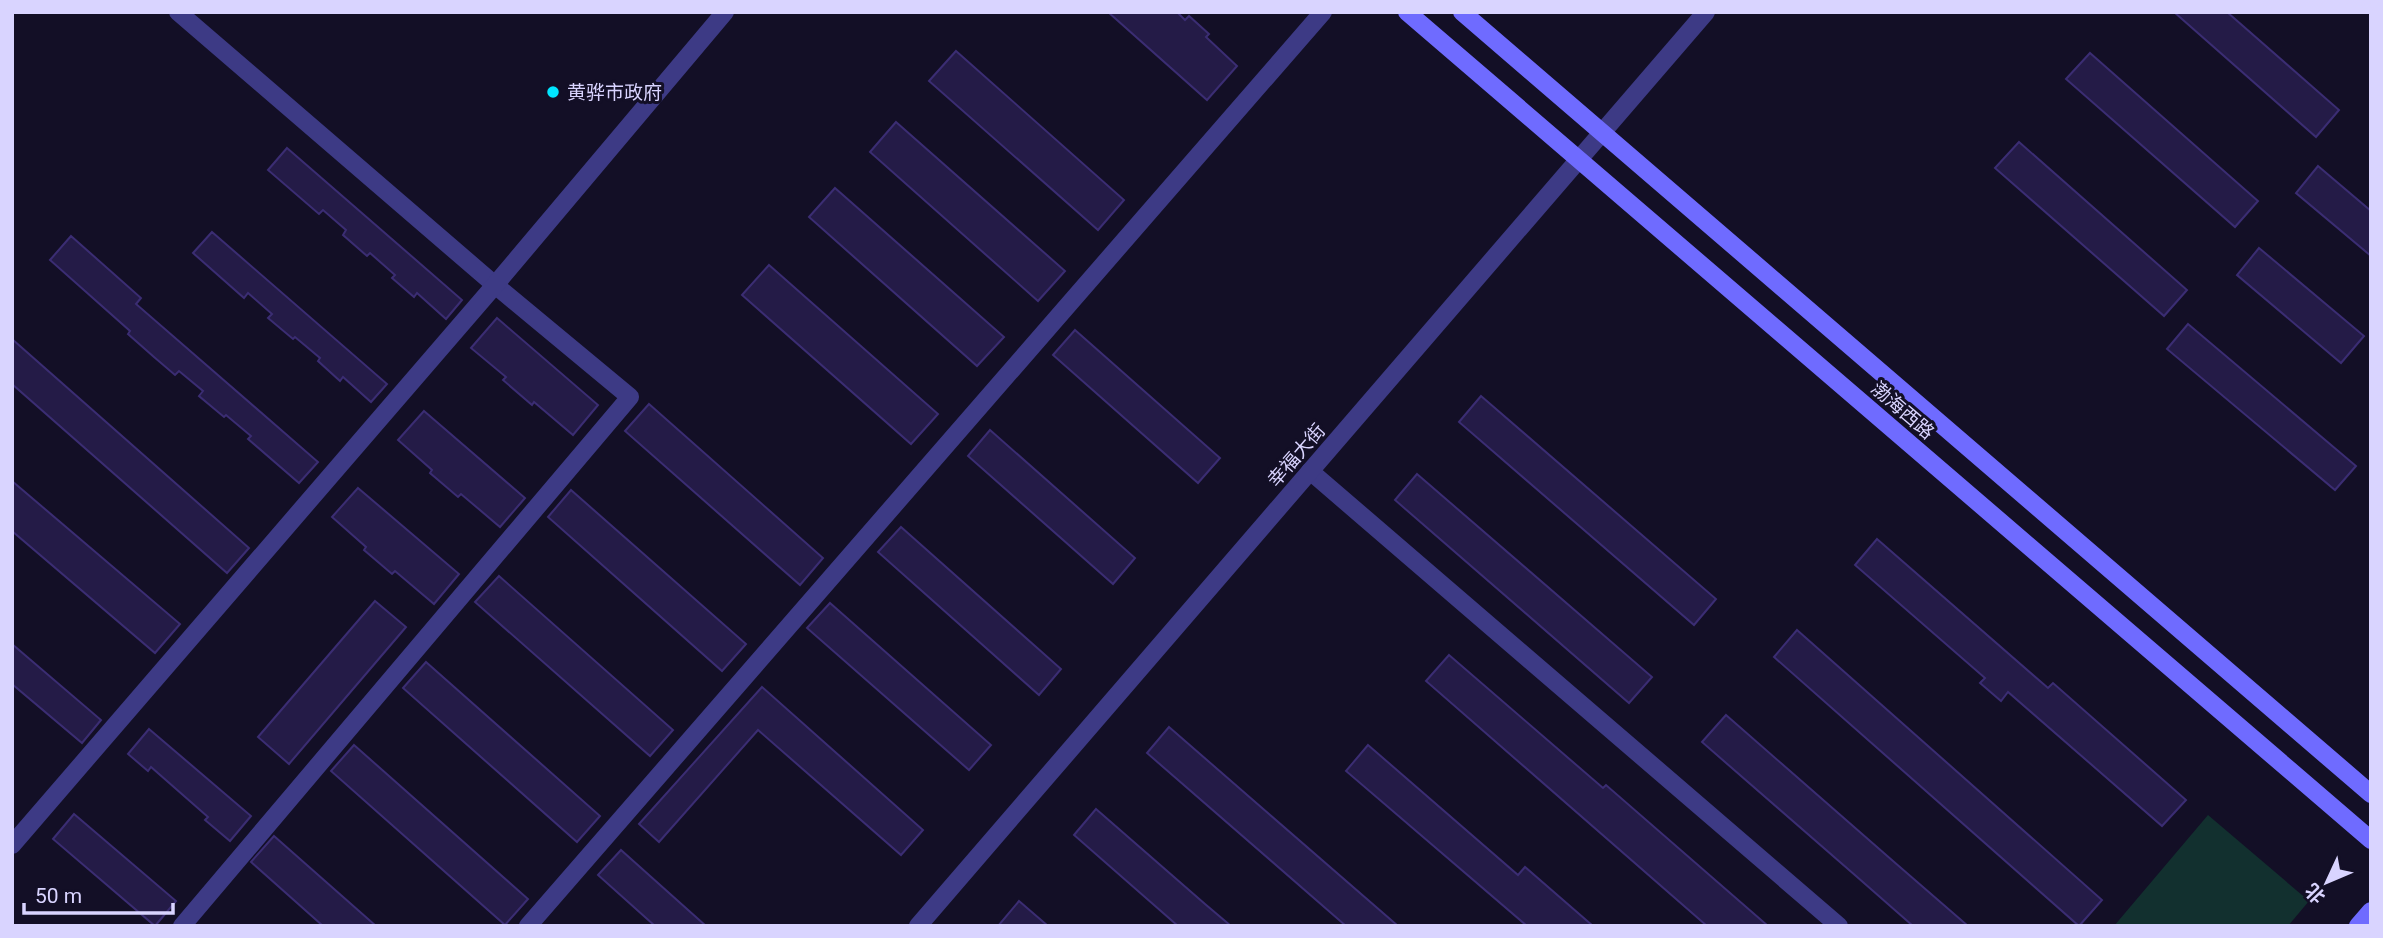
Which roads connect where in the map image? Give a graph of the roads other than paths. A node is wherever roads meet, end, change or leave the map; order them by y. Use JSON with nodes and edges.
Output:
{"nodes":[{"id":1,"x":178,"y":12,"type":"edge"},
{"id":2,"x":725,"y":12,"type":"edge"},
{"id":3,"x":1324,"y":12,"type":"edge"},
{"id":4,"x":1407,"y":12,"type":"edge"},
{"id":5,"x":1462,"y":12,"type":"edge"},
{"id":6,"x":1706,"y":12,"type":"edge"},
{"id":7,"x":1602,"y":133,"type":"junction"},
{"id":8,"x":1578,"y":159,"type":"junction"},
{"id":9,"x":495,"y":285,"type":"junction"},
{"id":10,"x":1310,"y":471,"type":"junction"},
{"id":11,"x":2371,"y":794,"type":"edge"},
{"id":12,"x":2371,"y":840,"type":"edge"},
{"id":13,"x":12,"y":845,"type":"edge"},
{"id":14,"x":2371,"y":911,"type":"edge"},
{"id":15,"x":182,"y":926,"type":"edge"},
{"id":16,"x":528,"y":926,"type":"edge"},
{"id":17,"x":918,"y":926,"type":"edge"},
{"id":18,"x":1839,"y":926,"type":"edge"},
{"id":19,"x":2358,"y":926,"type":"edge"}],
"edges":[{"from":1,"to":9,"type":"street"},
{"from":2,"to":9,"type":"street"},
{"from":3,"to":16,"type":"street"},
{"from":4,"to":8,"type":"main road","name":"渤海西路"},
{"from":5,"to":7,"type":"main road","name":"渤海西路"},
{"from":6,"to":7,"type":"street","name":"幸福大街"},
{"from":7,"to":8,"type":"street","name":"幸福大街"},
{"from":7,"to":11,"type":"main road","name":"渤海西路"},
{"from":8,"to":10,"type":"street","name":"幸福大街"},
{"from":8,"to":12,"type":"main road","name":"渤海西路"},
{"from":9,"to":13,"type":"street"},
{"from":9,"to":15,"type":"street"},
{"from":10,"to":17,"type":"street","name":"幸福大街"},
{"from":10,"to":18,"type":"street"},
{"from":14,"to":19,"type":"main road"}]}
